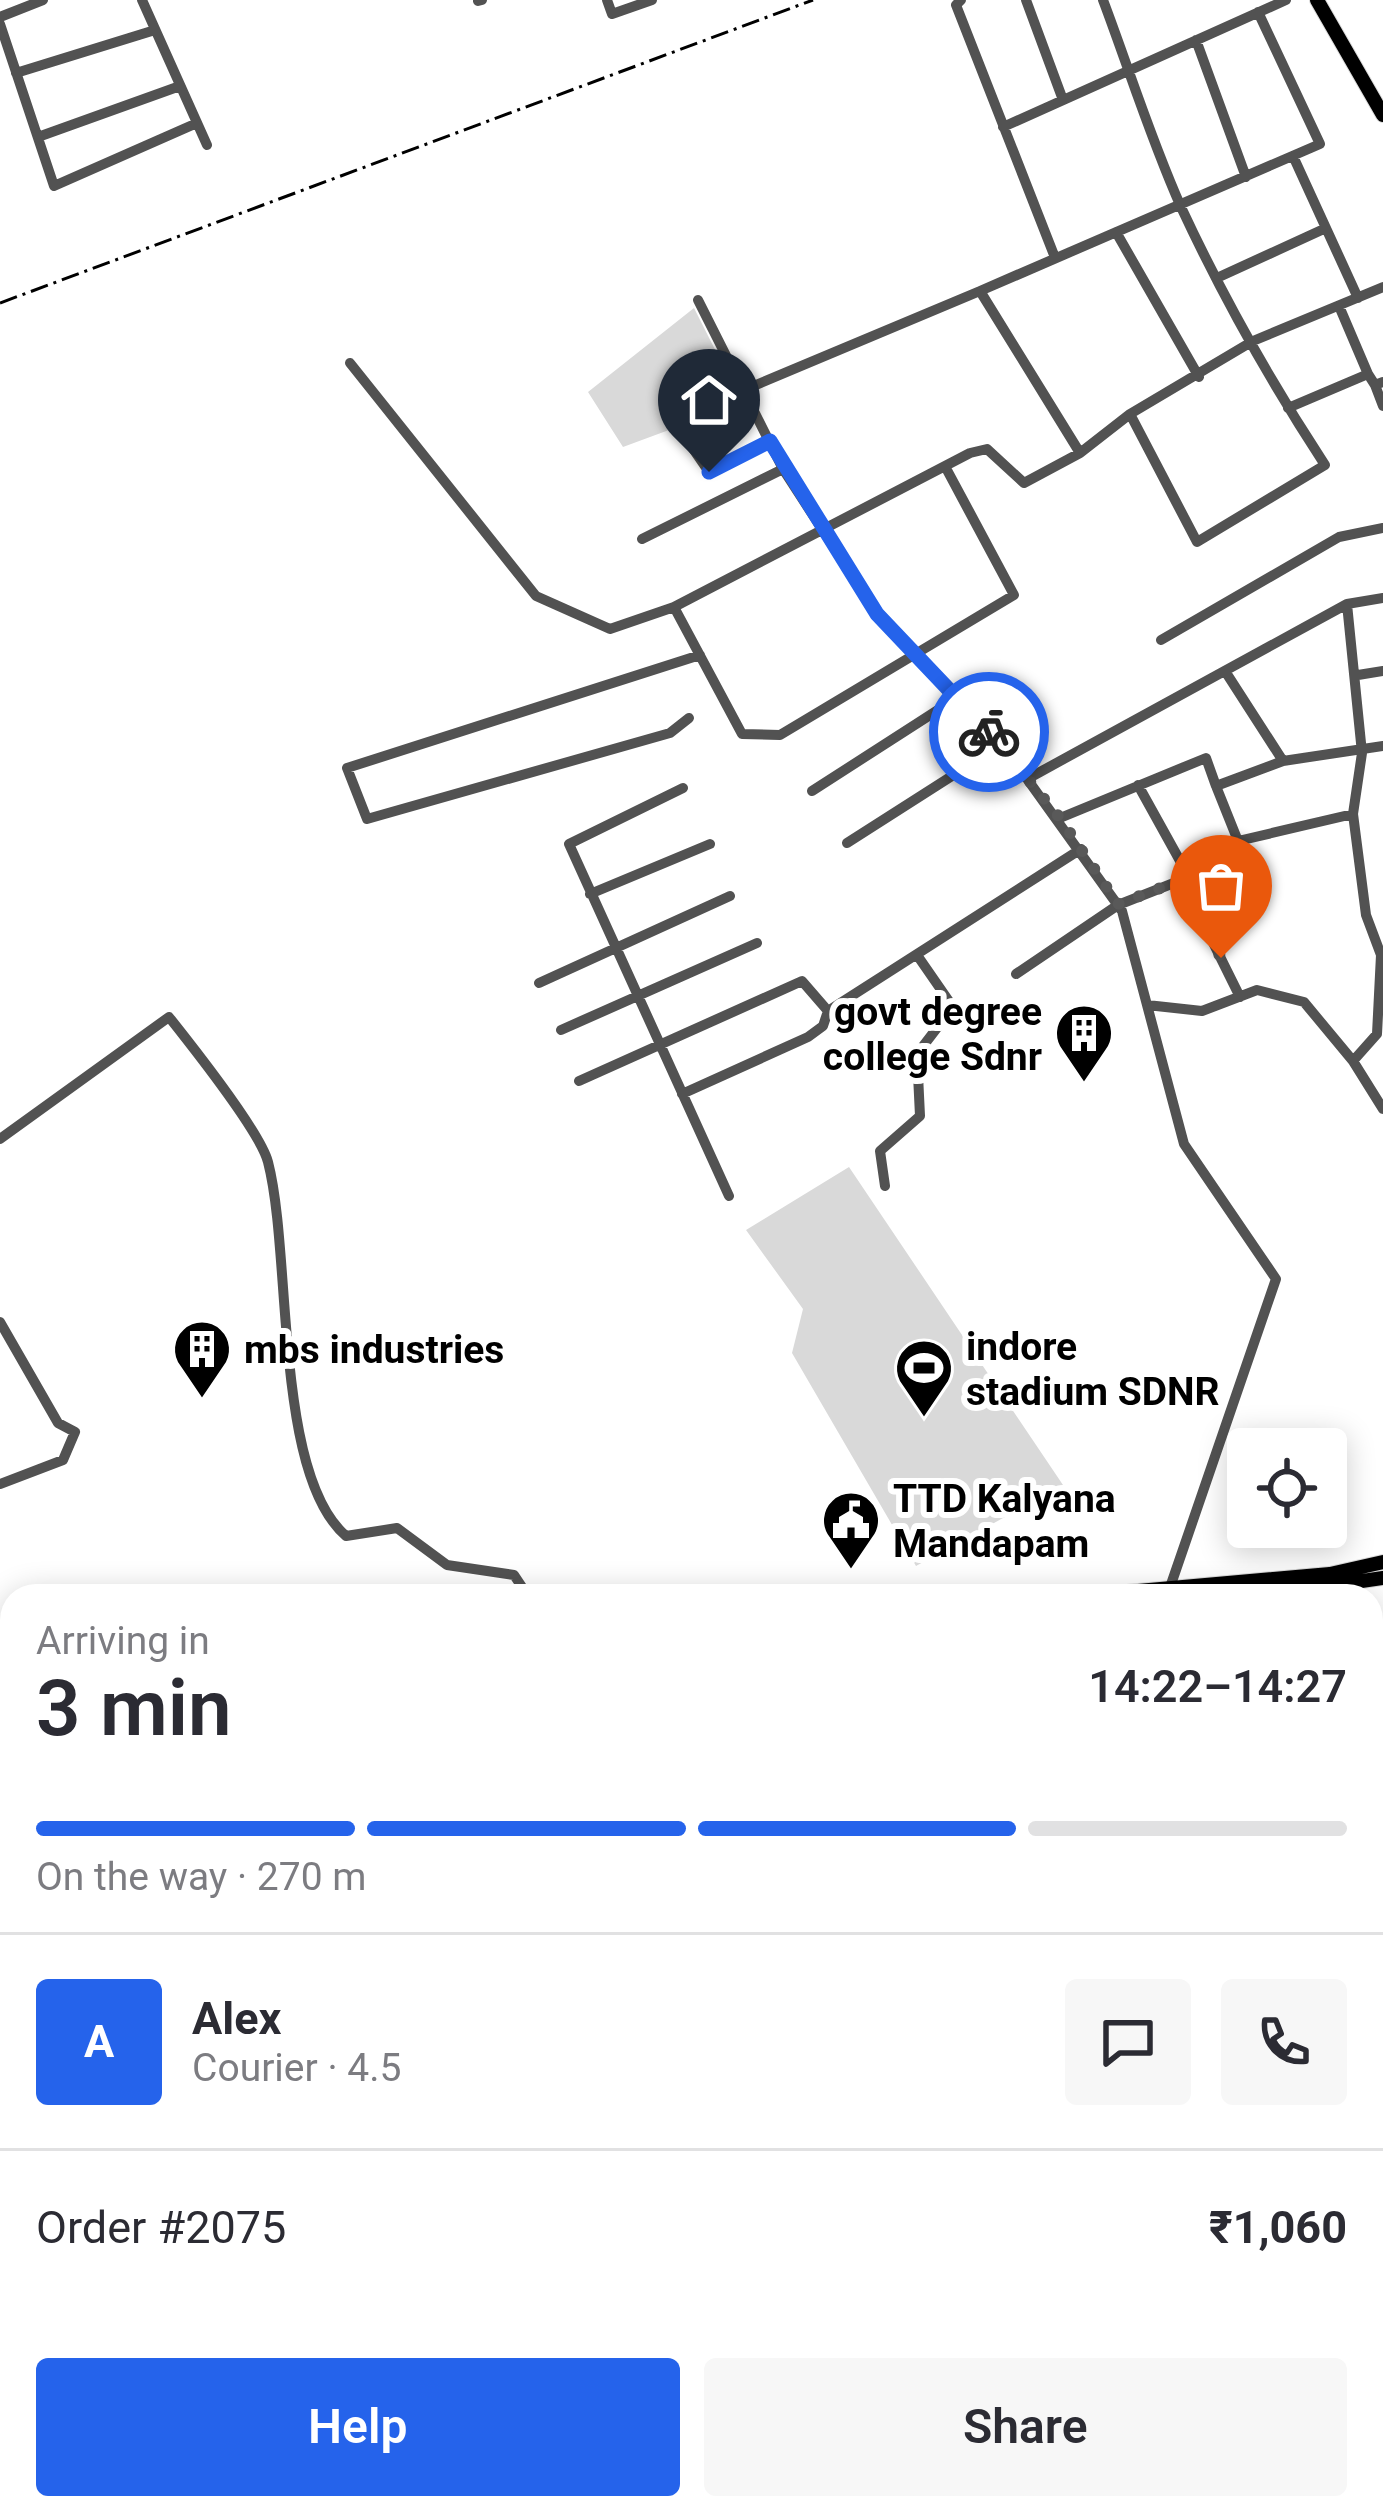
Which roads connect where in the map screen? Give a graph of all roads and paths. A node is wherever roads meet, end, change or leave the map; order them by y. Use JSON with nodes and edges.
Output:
{"nodes":[{"id":1,"x":44,"y":0,"type":"edge"},
{"id":2,"x":142,"y":0,"type":"edge"},
{"id":3,"x":607,"y":0,"type":"edge"},
{"id":4,"x":652,"y":0,"type":"edge"},
{"id":5,"x":961,"y":0,"type":"edge"},
{"id":6,"x":1026,"y":0,"type":"edge"},
{"id":7,"x":1248,"y":0,"type":"edge"},
{"id":8,"x":1286,"y":0,"type":"edge"},
{"id":9,"x":1316,"y":0,"type":"edge"},
{"id":10,"x":1107,"y":1,"type":"edge"},
{"id":11,"x":1256,"y":13,"type":"junction"},
{"id":12,"x":0,"y":21,"type":"edge"},
{"id":13,"x":155,"y":30,"type":"junction"},
{"id":14,"x":1196,"y":40,"type":"junction"},
{"id":15,"x":1129,"y":69,"type":"junction"},
{"id":16,"x":16,"y":73,"type":"junction"},
{"id":17,"x":180,"y":86,"type":"junction"},
{"id":18,"x":1378,"y":93,"type":"edge"},
{"id":19,"x":1063,"y":100,"type":"junction"},
{"id":20,"x":1383,"y":115,"type":"edge"},
{"id":21,"x":197,"y":123,"type":"junction"},
{"id":22,"x":1004,"y":127,"type":"junction"},
{"id":23,"x":38,"y":136,"type":"junction"},
{"id":24,"x":207,"y":146,"type":"dead end"},
{"id":25,"x":1293,"y":156,"type":"junction"},
{"id":26,"x":1246,"y":177,"type":"junction"},
{"id":27,"x":1181,"y":207,"type":"junction"},
{"id":28,"x":1326,"y":228,"type":"junction"},
{"id":29,"x":1116,"y":232,"type":"junction"},
{"id":30,"x":1054,"y":255,"type":"junction"},
{"id":31,"x":1219,"y":277,"type":"junction"},
{"id":32,"x":1383,"y":287,"type":"edge"},
{"id":33,"x":980,"y":291,"type":"junction"},
{"id":34,"x":1358,"y":298,"type":"junction"},
{"id":35,"x":698,"y":300,"type":"dead end"},
{"id":36,"x":1339,"y":306,"type":"junction"},
{"id":37,"x":1253,"y":341,"type":"junction"},
{"id":38,"x":350,"y":363,"type":"dead end"},
{"id":39,"x":1199,"y":376,"type":"junction"},
{"id":40,"x":1375,"y":380,"type":"edge"},
{"id":41,"x":744,"y":390,"type":"junction"},
{"id":42,"x":1383,"y":406,"type":"edge"},
{"id":43,"x":1288,"y":408,"type":"junction"},
{"id":44,"x":1130,"y":414,"type":"junction"},
{"id":45,"x":678,"y":427,"type":"dead end"},
{"id":46,"x":770,"y":441,"type":"junction"},
{"id":47,"x":1080,"y":453,"type":"junction"},
{"id":48,"x":783,"y":469,"type":"junction"},
{"id":49,"x":947,"y":470,"type":"junction"},
{"id":50,"x":821,"y":527,"type":"junction"},
{"id":51,"x":1383,"y":528,"type":"edge"},
{"id":52,"x":642,"y":539,"type":"dead end"},
{"id":53,"x":1383,"y":598,"type":"edge"},
{"id":54,"x":1347,"y":604,"type":"junction"},
{"id":55,"x":674,"y":608,"type":"junction"},
{"id":56,"x":1161,"y":640,"type":"dead end"},
{"id":57,"x":700,"y":655,"type":"junction"},
{"id":58,"x":915,"y":656,"type":"junction"},
{"id":59,"x":1383,"y":670,"type":"edge"},
{"id":60,"x":1225,"y":671,"type":"junction"},
{"id":61,"x":1358,"y":676,"type":"junction"},
{"id":62,"x":955,"y":699,"type":"junction"},
{"id":63,"x":689,"y":718,"type":"dead end"},
{"id":64,"x":1002,"y":744,"type":"junction"},
{"id":65,"x":1383,"y":746,"type":"edge"},
{"id":66,"x":1362,"y":753,"type":"junction"},
{"id":67,"x":1282,"y":761,"type":"junction"},
{"id":68,"x":1029,"y":778,"type":"junction"},
{"id":69,"x":1138,"y":785,"type":"junction"},
{"id":70,"x":1216,"y":786,"type":"junction"},
{"id":71,"x":683,"y":788,"type":"dead end"},
{"id":72,"x":812,"y":790,"type":"dead end"},
{"id":73,"x":1353,"y":814,"type":"junction"},
{"id":74,"x":1060,"y":818,"type":"junction"},
{"id":75,"x":847,"y":843,"type":"dead end"},
{"id":76,"x":710,"y":844,"type":"dead end"},
{"id":77,"x":1081,"y":849,"type":"junction"},
{"id":78,"x":1182,"y":880,"type":"junction"},
{"id":79,"x":590,"y":894,"type":"junction"},
{"id":80,"x":730,"y":896,"type":"dead end"},
{"id":81,"x":1118,"y":904,"type":"junction"},
{"id":82,"x":757,"y":943,"type":"dead end"},
{"id":83,"x":615,"y":946,"type":"junction"},
{"id":84,"x":917,"y":955,"type":"junction"},
{"id":85,"x":1016,"y":974,"type":"dead end"},
{"id":86,"x":539,"y":983,"type":"dead end"},
{"id":87,"x":637,"y":995,"type":"junction"},
{"id":88,"x":1240,"y":997,"type":"junction"},
{"id":89,"x":1147,"y":1005,"type":"junction"},
{"id":90,"x":828,"y":1012,"type":"junction"},
{"id":91,"x":561,"y":1030,"type":"dead end"},
{"id":92,"x":1380,"y":1030,"type":"edge"},
{"id":93,"x":659,"y":1044,"type":"junction"},
{"id":94,"x":1353,"y":1061,"type":"junction"},
{"id":95,"x":580,"y":1081,"type":"dead end"},
{"id":96,"x":682,"y":1094,"type":"junction"},
{"id":97,"x":1383,"y":1109,"type":"edge"},
{"id":98,"x":0,"y":1139,"type":"edge"},
{"id":99,"x":885,"y":1186,"type":"dead end"},
{"id":100,"x":729,"y":1196,"type":"dead end"},
{"id":101,"x":0,"y":1322,"type":"edge"},
{"id":102,"x":0,"y":1484,"type":"edge"},
{"id":103,"x":1383,"y":1562,"type":"edge"},
{"id":104,"x":1383,"y":1578,"type":"edge"},
{"id":105,"x":520,"y":1584,"type":"edge"},
{"id":106,"x":1170,"y":1584,"type":"edge"},
{"id":107,"x":1235,"y":1584,"type":"edge"},
{"id":108,"x":1342,"y":1584,"type":"edge"}],
"edges":[{"from":1,"to":12,"type":"street"},
{"from":2,"to":13,"type":"street"},
{"from":3,"to":4,"type":"street"},
{"from":5,"to":22,"type":"street"},
{"from":6,"to":19,"type":"street"},
{"from":7,"to":11,"type":"street"},
{"from":8,"to":11,"type":"street"},
{"from":9,"to":18,"type":"main road"},
{"from":10,"to":15,"type":"street"},
{"from":11,"to":14,"type":"street"},
{"from":11,"to":25,"type":"street"},
{"from":12,"to":16,"type":"street"},
{"from":13,"to":16,"type":"street"},
{"from":13,"to":17,"type":"street"},
{"from":14,"to":15,"type":"street"},
{"from":14,"to":26,"type":"street"},
{"from":15,"to":19,"type":"street"},
{"from":15,"to":27,"type":"street"},
{"from":16,"to":23,"type":"street"},
{"from":17,"to":21,"type":"street"},
{"from":17,"to":23,"type":"street"},
{"from":18,"to":20,"type":"main road"},
{"from":19,"to":22,"type":"street"},
{"from":21,"to":23,"type":"street"},
{"from":21,"to":24,"type":"street"},
{"from":22,"to":30,"type":"street"},
{"from":25,"to":26,"type":"street"},
{"from":25,"to":28,"type":"street"},
{"from":26,"to":27,"type":"street"},
{"from":27,"to":29,"type":"street"},
{"from":27,"to":31,"type":"street"},
{"from":28,"to":31,"type":"street"},
{"from":28,"to":34,"type":"street"},
{"from":29,"to":30,"type":"street"},
{"from":29,"to":39,"type":"street"},
{"from":30,"to":33,"type":"street"},
{"from":31,"to":37,"type":"street"},
{"from":32,"to":34,"type":"street"},
{"from":33,"to":41,"type":"street"},
{"from":33,"to":47,"type":"street"},
{"from":34,"to":36,"type":"street"},
{"from":35,"to":41,"type":"street"},
{"from":36,"to":37,"type":"street"},
{"from":36,"to":40,"type":"street"},
{"from":37,"to":39,"type":"street"},
{"from":37,"to":43,"type":"street"},
{"from":38,"to":55,"type":"street"},
{"from":39,"to":44,"type":"street"},
{"from":40,"to":42,"type":"street"},
{"from":40,"to":43,"type":"street"},
{"from":41,"to":46,"type":"street"},
{"from":43,"to":44,"type":"street"},
{"from":44,"to":47,"type":"street"},
{"from":45,"to":46,"type":"street"},
{"from":46,"to":48,"type":"street"},
{"from":47,"to":49,"type":"street"},
{"from":48,"to":50,"type":"street"},
{"from":48,"to":52,"type":"street"},
{"from":49,"to":50,"type":"street"},
{"from":49,"to":58,"type":"street"},
{"from":50,"to":55,"type":"street"},
{"from":50,"to":58,"type":"street"},
{"from":51,"to":56,"type":"street"},
{"from":53,"to":54,"type":"street"},
{"from":54,"to":60,"type":"street"},
{"from":54,"to":61,"type":"street"},
{"from":55,"to":57,"type":"street"},
{"from":57,"to":58,"type":"street"},
{"from":57,"to":63,"type":"street"},
{"from":58,"to":62,"type":"street"},
{"from":59,"to":61,"type":"street"},
{"from":60,"to":67,"type":"street"},
{"from":60,"to":68,"type":"street"},
{"from":61,"to":66,"type":"street"},
{"from":62,"to":64,"type":"street"},
{"from":62,"to":72,"type":"street"},
{"from":64,"to":68,"type":"street"},
{"from":64,"to":75,"type":"street"},
{"from":65,"to":66,"type":"street"},
{"from":66,"to":67,"type":"street"},
{"from":66,"to":73,"type":"street"},
{"from":67,"to":70,"type":"street"},
{"from":68,"to":74,"type":"street"},
{"from":69,"to":70,"type":"street"},
{"from":69,"to":74,"type":"street"},
{"from":69,"to":78,"type":"street"},
{"from":70,"to":73,"type":"street"},
{"from":71,"to":79,"type":"street"},
{"from":73,"to":92,"type":"street"},
{"from":74,"to":77,"type":"street"},
{"from":76,"to":79,"type":"street"},
{"from":77,"to":81,"type":"street"},
{"from":77,"to":84,"type":"street"},
{"from":78,"to":81,"type":"street"},
{"from":78,"to":88,"type":"street"},
{"from":79,"to":83,"type":"street"},
{"from":80,"to":83,"type":"street"},
{"from":81,"to":85,"type":"street"},
{"from":81,"to":89,"type":"street"},
{"from":82,"to":87,"type":"street"},
{"from":83,"to":86,"type":"street"},
{"from":83,"to":87,"type":"street"},
{"from":84,"to":90,"type":"street"},
{"from":84,"to":99,"type":"street"},
{"from":87,"to":91,"type":"street"},
{"from":87,"to":93,"type":"street"},
{"from":88,"to":89,"type":"street"},
{"from":88,"to":94,"type":"street"},
{"from":89,"to":106,"type":"street"},
{"from":90,"to":93,"type":"street"},
{"from":90,"to":96,"type":"street"},
{"from":92,"to":94,"type":"street"},
{"from":93,"to":95,"type":"street"},
{"from":93,"to":96,"type":"street"},
{"from":94,"to":97,"type":"street"},
{"from":96,"to":100,"type":"street"},
{"from":98,"to":105,"type":"street"},
{"from":101,"to":102,"type":"street"},
{"from":103,"to":107,"type":"main road"},
{"from":104,"to":108,"type":"main road"}]}
